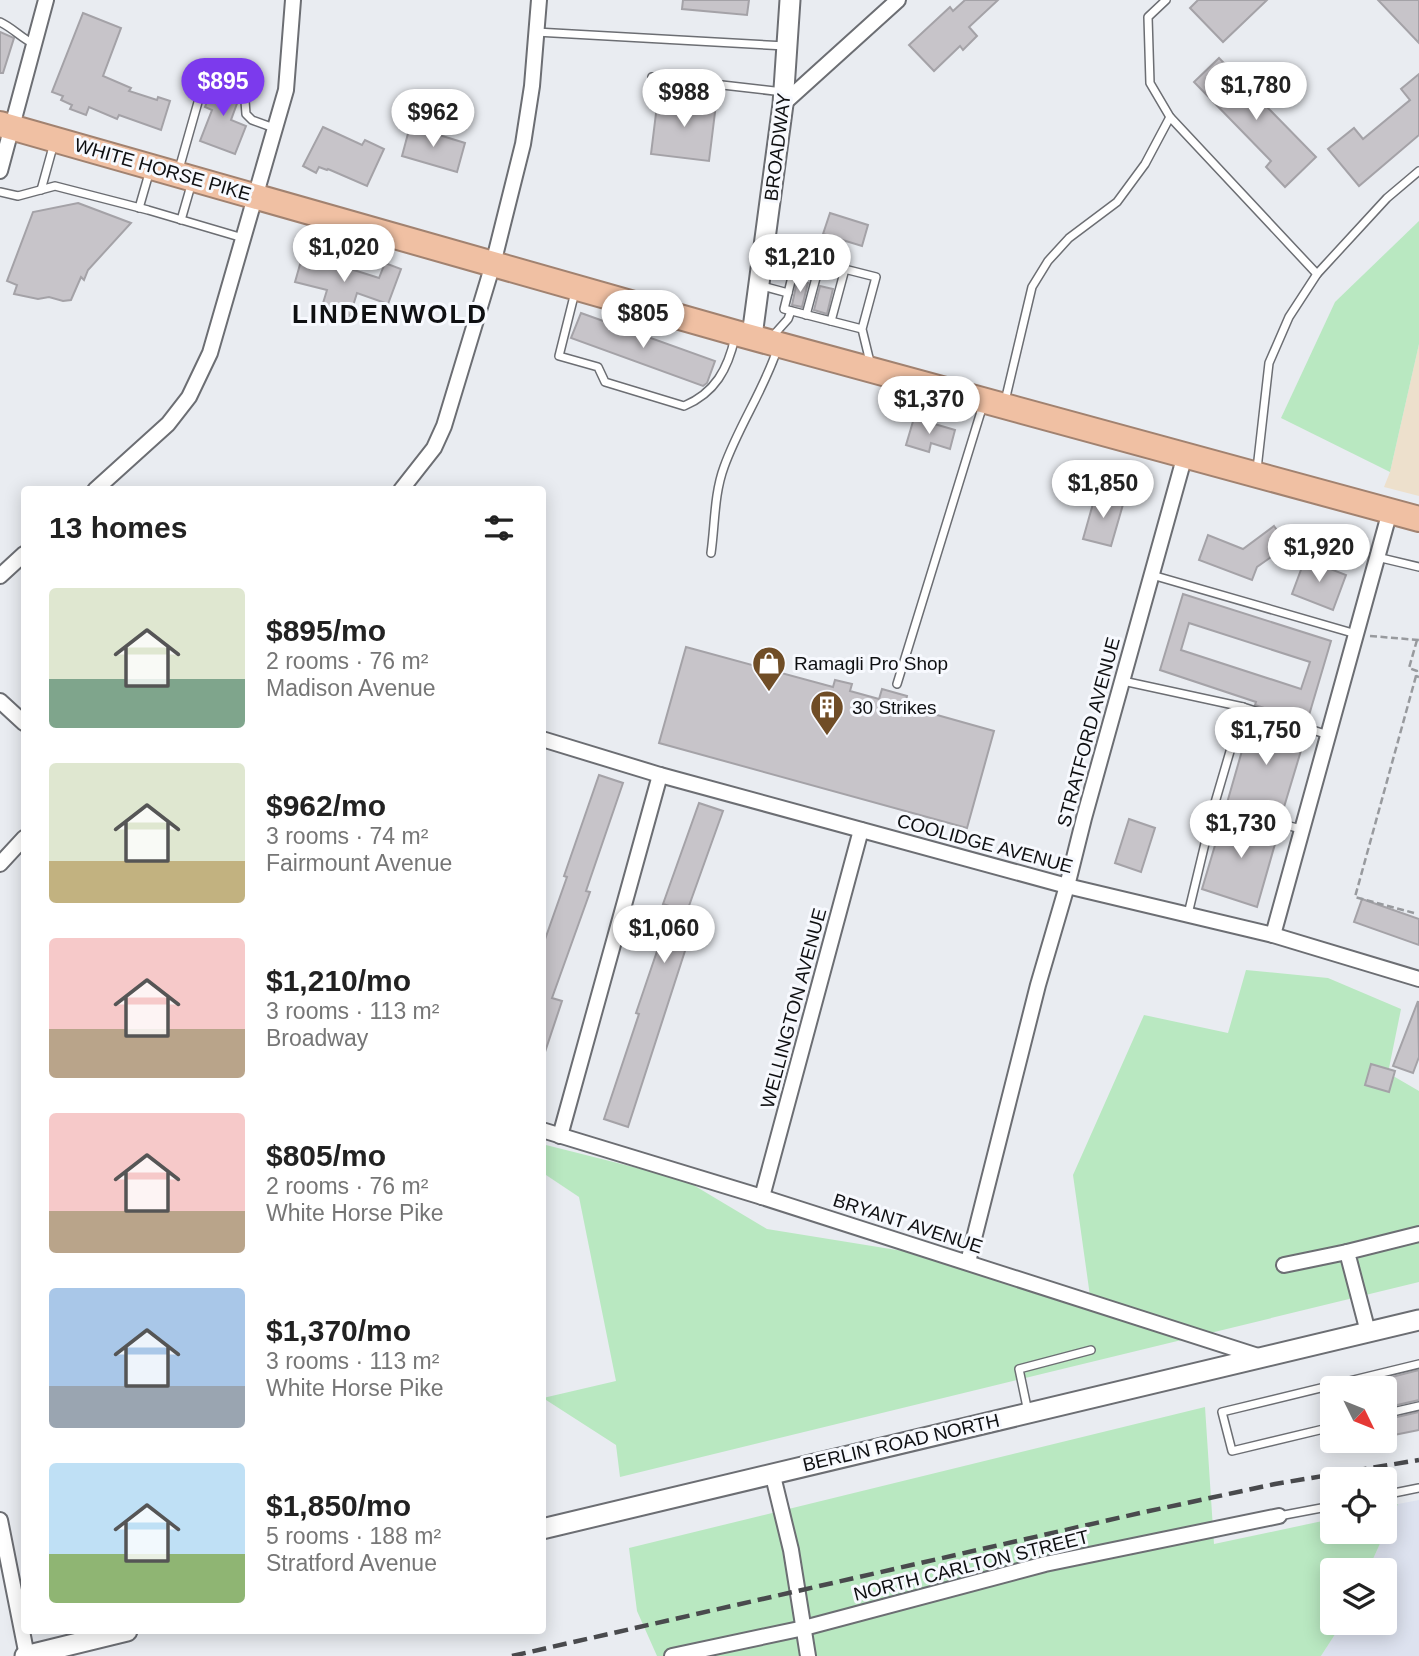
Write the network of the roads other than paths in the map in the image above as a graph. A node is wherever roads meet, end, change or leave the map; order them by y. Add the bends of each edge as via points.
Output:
1 (46, 0) edge
2 (293, 0) edge
3 (539, 0) edge
4 (790, 0) edge
5 (898, 0) edge
6 (1166, 0) edge
7 (0, 22) edge
8 (536, 32) junction
9 (36, 44) junction
10 (787, 46) junction
11 (652, 77) dead end
12 (784, 98) junction
13 (1170, 117) junction
14 (7, 126) edge
15 (275, 128) junction
16 (55, 139) junction
17 (151, 166) junction
18 (0, 171) edge
19 (1419, 171) edge
20 (185, 176) junction
21 (40, 190) junction
22 (0, 192) edge
23 (255, 195) junction
24 (139, 208) junction
25 (181, 220) junction
26 (243, 238) junction
27 (764, 247) junction
28 (797, 257) junction
29 (820, 263) junction
30 (493, 264) junction
31 (845, 269) junction
32 (1317, 274) junction
33 (759, 286) junction
34 (576, 288) junction
35 (788, 293) junction
36 (791, 311) junction
37 (806, 314) junction
38 (831, 321) junction
39 (862, 329) junction
40 (759, 338) junction
41 (872, 369) junction
42 (985, 401) junction
43 (1185, 456) junction
44 (1256, 475) junction
45 (99, 486) edge
46 (404, 486) edge
47 (1390, 511) junction
48 (1419, 519) edge
49 (710, 553) dead end
50 (21, 557) edge
51 (1377, 557) junction
52 (1419, 567) edge
53 (1152, 575) junction
54 (0, 576) edge
55 (1356, 634) junction
56 (1123, 681) junction
57 (897, 684) dead end
58 (0, 701) edge
59 (1243, 707) junction
60 (21, 720) edge
61 (1328, 735) junction
62 (546, 740) edge
63 (660, 775) junction
64 (1214, 806) junction
65 (1302, 829) junction
66 (861, 830) junction
67 (21, 841) edge
68 (0, 864) edge
69 (1067, 886) junction
70 (1188, 914) junction
71 (1273, 935) junction
72 (1419, 979) edge
73 (546, 1131) edge
74 (560, 1136) junction
75 (762, 1197) junction
76 (1419, 1234) edge
77 (1347, 1252) junction
78 (968, 1262) junction
79 (1284, 1265) dead end
80 (1419, 1320) edge
81 (1368, 1332) junction
82 (1091, 1350) dead end
83 (1261, 1357) junction
84 (1419, 1364) edge
85 (1370, 1376) edge
86 (1320, 1388) edge
87 (1419, 1406) edge
88 (1397, 1411) edge
89 (1028, 1412) junction
90 (1320, 1430) edge
91 (772, 1472) junction
92 (1419, 1488) edge
93 (1397, 1492) edge
94 (1320, 1508) edge
95 (1279, 1516) joint
96 (0, 1520) edge
97 (546, 1528) edge
98 (804, 1628) junction
99 (21, 1630) edge
100 (22, 1634) edge
101 (115, 1634) edge
102 (26, 1656) edge
103 (672, 1656) edge
104 (808, 1656) edge

1 - 9 street
2 - 15 street via 286,90
3 - 8 street
4 - 10 street, BROADWAY
5 - 12 street
6 - 13 lane via 1148,17 1150,83
7 - 9 lane
8 - 10 lane
8 - 30 street via 523,144
9 - 14 street
10 - 12 street, BROADWAY
11 - 12 lane
12 - 27 street, BROADWAY
13 - 32 lane
13 - 42 lane via 1145,164 1117,202 1069,238 1048,261 1032,287 1004,405
14 - 16 highway, WHITE HORSE PIKE
14 - 18 street
15 - 20 lane via 246,114 250,87 232,76 206,75
15 - 23 street
16 - 17 highway, WHITE HORSE PIKE
16 - 21 lane
17 - 20 highway, WHITE HORSE PIKE
17 - 24 lane
19 - 32 lane via 1387,198
20 - 23 highway, WHITE HORSE PIKE
20 - 25 lane
21 - 22 lane via 18,196
21 - 24 lane via 55,187
23 - 26 street
23 - 30 highway, WHITE HORSE PIKE
24 - 25 lane
25 - 26 lane
26 - 45 street via 210,353 189,397 168,424
27 - 28 lane
27 - 33 street, BROADWAY
28 - 29 lane
28 - 35 lane
29 - 31 lane
29 - 37 lane
30 - 34 highway, WHITE HORSE PIKE
30 - 46 street via 444,426 435,448
31 - 38 lane
31 - 39 lane via 876,277
32 - 44 lane via 1289,317 1269,363
33 - 35 lane
33 - 40 street, BROADWAY
34 - 40 highway, WHITE HORSE PIKE
34 - 40 lane via 559,356 598,367 605,382 684,406 707,394 723,371
35 - 36 lane via 784,309
36 - 37 lane
36 - 40 lane via 788,319
37 - 38 lane
38 - 39 lane
39 - 41 lane
40 - 41 highway, WHITE HORSE PIKE
40 - 49 lane via 765,384 724,465
41 - 42 highway, WHITE HORSE PIKE
42 - 43 highway, WHITE HORSE PIKE
42 - 57 lane
43 - 44 highway, WHITE HORSE PIKE
43 - 53 street, STRATFORD AVENUE
44 - 47 highway, WHITE HORSE PIKE
47 - 48 highway, WHITE HORSE PIKE
47 - 51 street
50 - 54 street
51 - 52 lane
51 - 55 street
53 - 55 lane
53 - 56 street, STRATFORD AVENUE
55 - 61 street
56 - 59 lane
56 - 69 street, STRATFORD AVENUE
58 - 60 street
59 - 61 lane
59 - 64 lane
61 - 65 street
62 - 63 street, COOLIDGE AVENUE
63 - 66 street, COOLIDGE AVENUE
63 - 74 street
64 - 65 lane
64 - 70 lane
65 - 71 street
66 - 69 street, COOLIDGE AVENUE
66 - 75 street, WELLINGTON AVENUE
67 - 68 street
69 - 70 street, COOLIDGE AVENUE
69 - 78 street, STRATFORD AVENUE
70 - 71 street, COOLIDGE AVENUE
71 - 72 street, COOLIDGE AVENUE
73 - 74 street, BRYANT AVENUE
74 - 75 street, BRYANT AVENUE
75 - 78 street, BRYANT AVENUE
76 - 77 street
77 - 79 street
77 - 81 street
78 - 83 street, BRYANT AVENUE
80 - 81 street, BERLIN ROAD NORTH
81 - 83 street, BERLIN ROAD NORTH
82 - 89 lane via 1019,1369
83 - 89 street, BERLIN ROAD NORTH
84 - 85 lane
86 - 90 lane via 1222,1412 1232,1451
87 - 88 lane
89 - 91 street, BERLIN ROAD NORTH
91 - 97 street, BERLIN ROAD NORTH
91 - 98 street
92 - 93 lane
94 - 95 lane
95 - 98 street, NORTH CARLTON STREET via 1045,1564
96 - 99 street
98 - 103 street, NORTH CARLTON STREET
98 - 104 street
100 - 102 street
101 - 102 street

